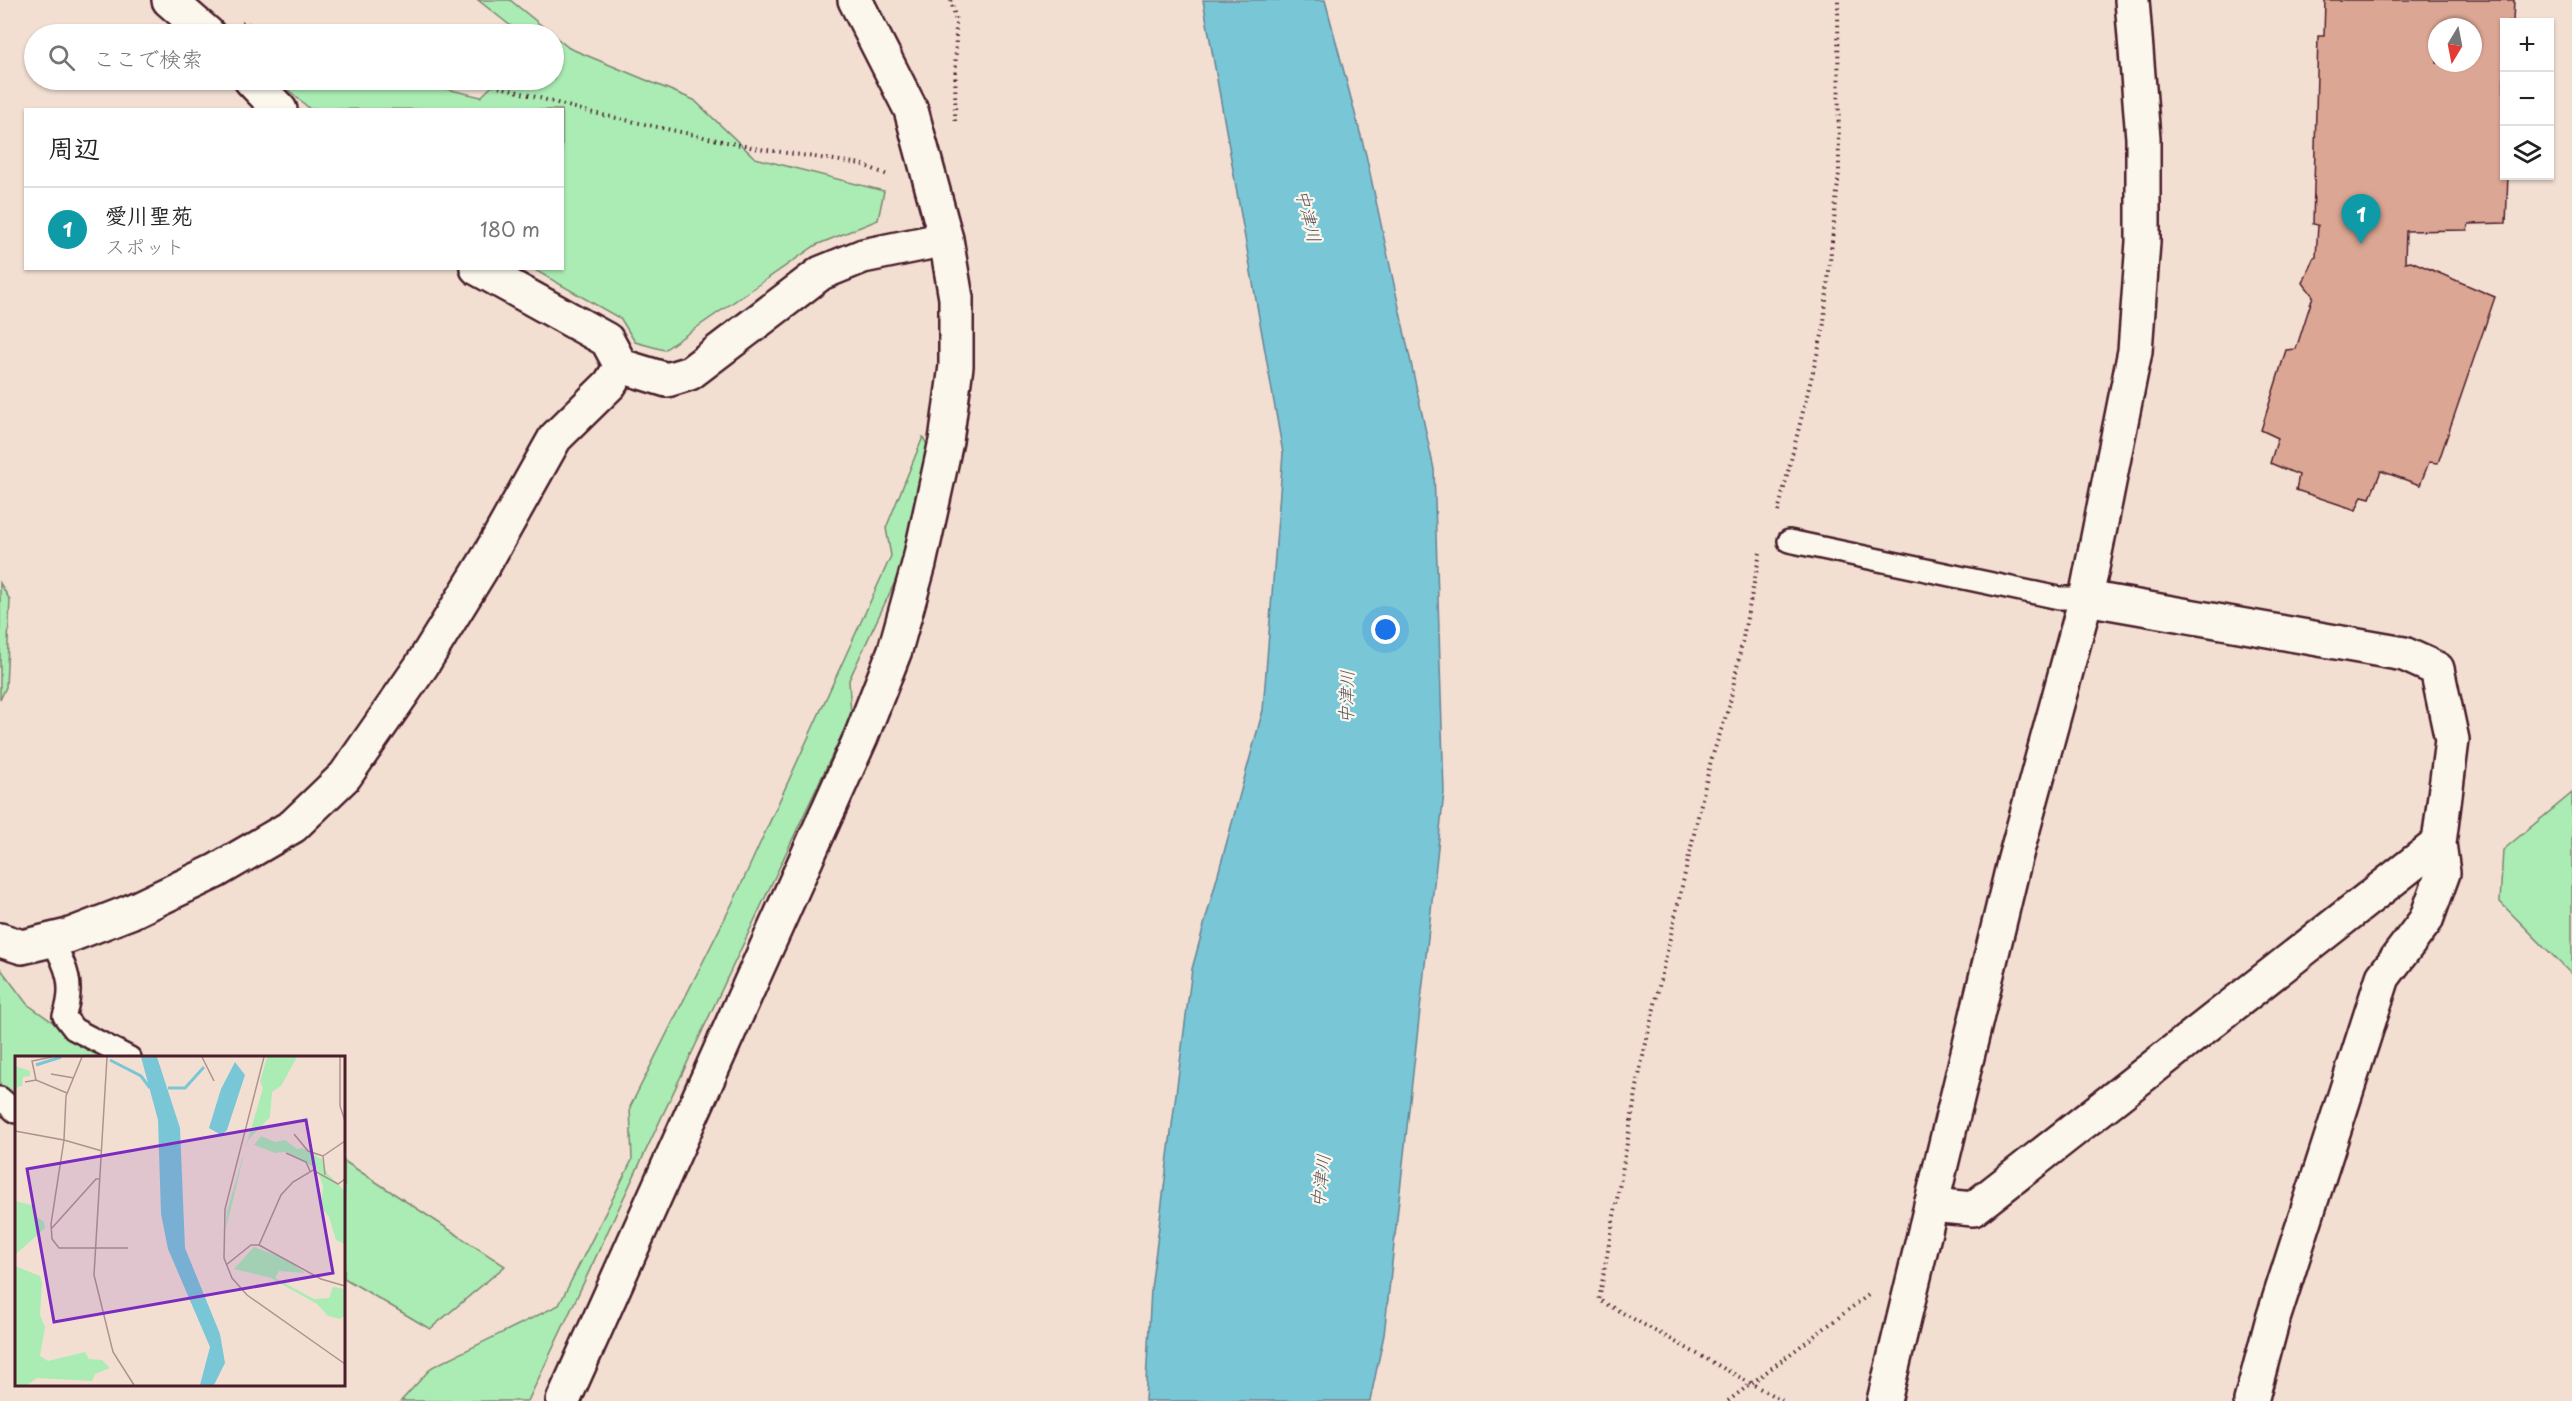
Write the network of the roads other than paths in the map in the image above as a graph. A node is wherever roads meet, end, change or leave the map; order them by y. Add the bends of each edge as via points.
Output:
1 (169, 0) edge
2 (855, 0) edge
3 (2132, 0) edge
4 (197, 24) edge
5 (260, 90) edge
6 (277, 108) edge
7 (946, 238) junction
8 (481, 270) edge
9 (621, 366) junction
10 (1781, 539) road end
11 (2086, 598) junction
12 (2439, 843) junction
13 (0, 940) edge
14 (52, 940) junction
15 (126, 1056) edge
16 (0, 1098) edge
17 (15, 1111) edge
18 (1931, 1205) junction
19 (563, 1401) edge
20 (1884, 1401) edge
21 (2251, 1401) edge

1 - 4 street
2 - 7 street via 911,110
3 - 11 street via 2143,138 2142,253 2134,351
5 - 6 street
7 - 9 street via 863,256 821,273 690,372 667,380
7 - 19 street via 956,298 956,366 946,441 922,553 895,650 861,737
8 - 9 street via 607,340
9 - 14 street via 610,384 555,438 422,665 345,776 293,826 216,871 130,912
10 - 11 lane via 2059,598
11 - 12 street via 2404,654 2437,669 2452,740
11 - 18 street via 2014,862
12 - 18 street via 1973,1209
12 - 21 street via 2443,873 2426,920 2383,977 2272,1322
13 - 14 street via 22,947
14 - 15 lane via 70,982 64,1016 74,1029
16 - 17 lane
18 - 20 street

